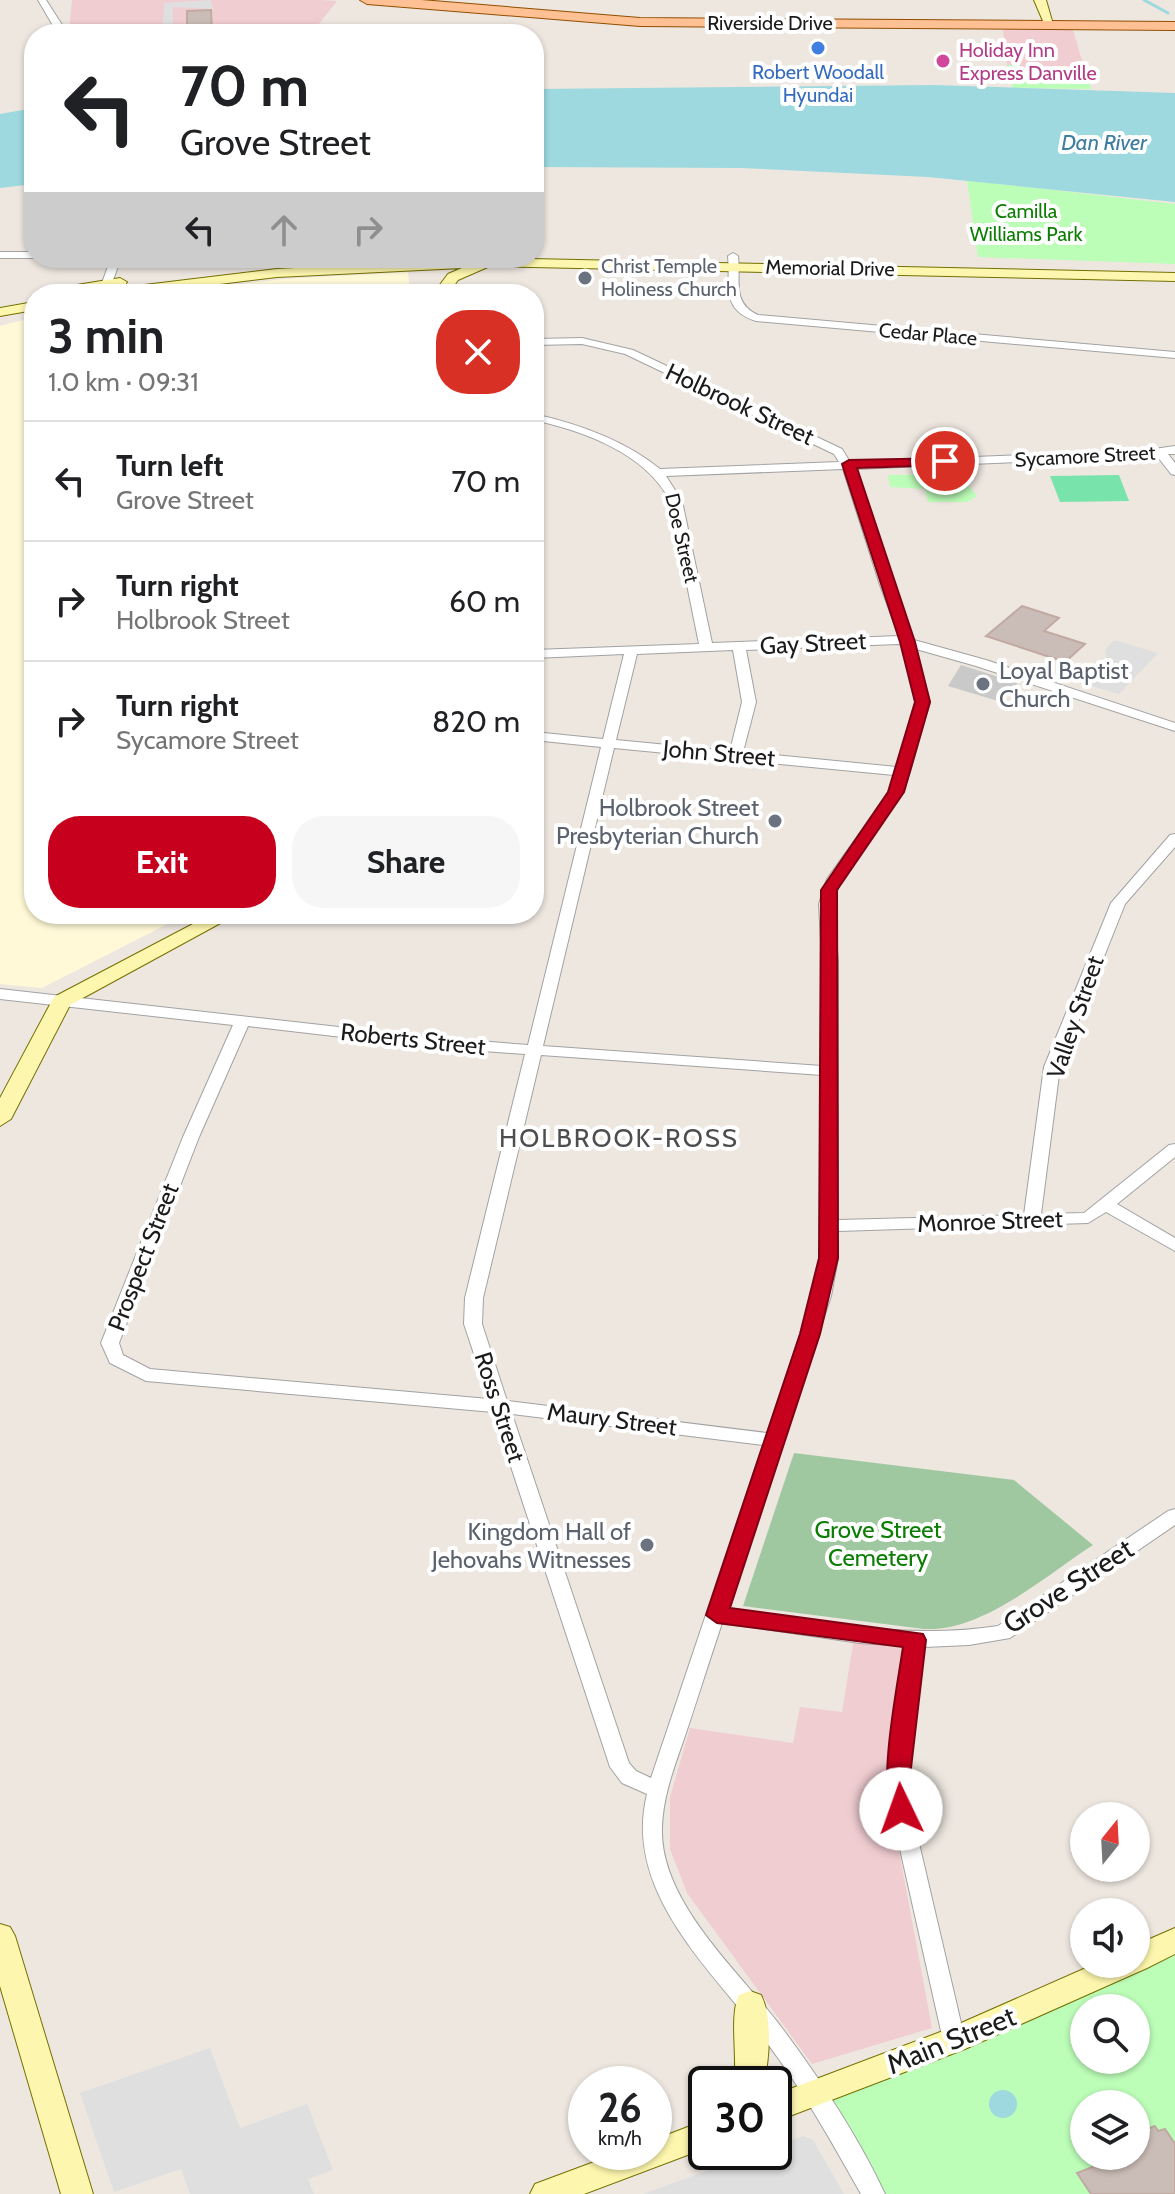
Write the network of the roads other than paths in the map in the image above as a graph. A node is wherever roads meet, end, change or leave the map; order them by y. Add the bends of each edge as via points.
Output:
1 (42, 0) edge
2 (367, 0) edge
3 (463, 0) edge
4 (1040, 0) edge
5 (1175, 18) edge
6 (1048, 21) junction
7 (57, 24) edge
8 (1175, 26) edge
9 (544, 253) edge
10 (0, 255) edge
11 (24, 255) edge
12 (734, 261) junction
13 (544, 262) edge
14 (1175, 267) edge
15 (248, 268) edge
16 (340, 268) edge
17 (476, 268) edge
18 (1175, 277) edge
19 (142, 284) edge
20 (171, 284) edge
21 (446, 284) edge
22 (24, 298) edge
23 (0, 302) edge
24 (24, 308) edge
25 (0, 312) edge
26 (544, 342) edge
27 (1175, 355) edge
28 (544, 420) edge
29 (1175, 450) edge
30 (1161, 453) junction
31 (849, 464) junction
32 (1175, 471) edge
33 (659, 473) junction
34 (908, 642) junction
35 (739, 647) junction
36 (706, 648) junction
37 (631, 651) junction
38 (544, 654) edge
39 (1175, 727) edge
40 (544, 737) edge
41 (609, 743) junction
42 (736, 754) junction
43 (903, 772) junction
44 (1175, 838) edge
45 (208, 924) edge
46 (0, 994) edge
47 (61, 1001) junction
48 (243, 1020) junction
49 (534, 1050) junction
50 (827, 1071) junction
51 (0, 1119) edge
52 (1175, 1149) edge
53 (1105, 1204) junction
54 (1032, 1220) junction
55 (828, 1226) junction
56 (1175, 1245) edge
57 (258, 1387) joint
58 (500, 1406) junction
59 (774, 1440) junction
60 (1175, 1516) edge
61 (717, 1615) junction
62 (915, 1640) junction
63 (658, 1790) junction
64 (0, 1936) edge
65 (1175, 1940) edge
66 (1150, 1952) edge
67 (1094, 1978) edge
68 (750, 2004) junction
69 (954, 2040) junction
70 (752, 2066) edge
71 (816, 2093) junction
72 (792, 2102) edge
73 (688, 2141) edge
74 (77, 2194) edge
75 (546, 2194) edge
76 (873, 2194) edge

1 - 7 street
2 - 6 main road, Riverside Drive via 640,22
3 - 6 main road, Riverside Drive via 680,15
4 - 6 main road
5 - 6 main road, Riverside Drive
6 - 8 main road, Riverside Drive
9 - 12 main road, Memorial Drive
10 - 11 street
12 - 13 main road, Memorial Drive
12 - 14 main road, Memorial Drive
12 - 18 main road, Memorial Drive
12 - 27 street, Cedar Place via 734,303 756,318
15 - 19 main road, Memorial Drive
16 - 20 main road, Memorial Drive
17 - 21 main road
22 - 23 main road
24 - 25 main road
26 - 31 street, Holbrook Street via 582,341 629,352 828,446
28 - 33 street, Doe Street via 574,428
29 - 30 street, Sycamore Street
30 - 31 street, Sycamore Street
30 - 32 street
31 - 33 street, Sycamore Street
31 - 34 street
33 - 36 street, Doe Street via 673,489
34 - 35 street, Gay Street
34 - 39 street, Gay Street
34 - 43 street via 923,702
35 - 36 street, Gay Street
35 - 42 street via 749,702
36 - 37 street, Gay Street
37 - 38 street, Gay Street
37 - 41 street, Ross Street
40 - 41 street, John Street
41 - 42 street, John Street
41 - 49 street, Ross Street
42 - 43 street, John Street
43 - 50 street via 896,792 829,890
44 - 54 street, Valley Street via 1118,903 1052,1067
45 - 47 main road
46 - 47 street, Roberts Street
47 - 48 street, Roberts Street
47 - 51 main road
48 - 49 street, Roberts Street
48 - 57 street, Prospect Street via 110,1343 116,1359 146,1375
49 - 50 street, Roberts Street
49 - 58 street, Ross Street via 474,1298 473,1324
50 - 55 street
52 - 53 street, Monroe Street
53 - 54 street, Monroe Street via 1088,1218
53 - 56 street
54 - 55 street, Monroe Street
55 - 59 street via 822,1296
57 - 58 street, Maury Street
58 - 59 street, Maury Street
58 - 63 street, Ross Street via 620,1767
59 - 61 street
60 - 62 street, Grove Street via 1003,1633 972,1640
61 - 62 street, Grove Street
61 - 63 street
62 - 69 street via 899,1768 901,1809
63 - 68 street via 651,1838 666,1885 703,1947
64 - 74 main road
65 - 66 main road
67 - 69 main road, Main Street
68 - 70 main road
68 - 71 street
69 - 71 main road, Main Street
71 - 72 main road, Main Street
71 - 76 street
73 - 75 main road

